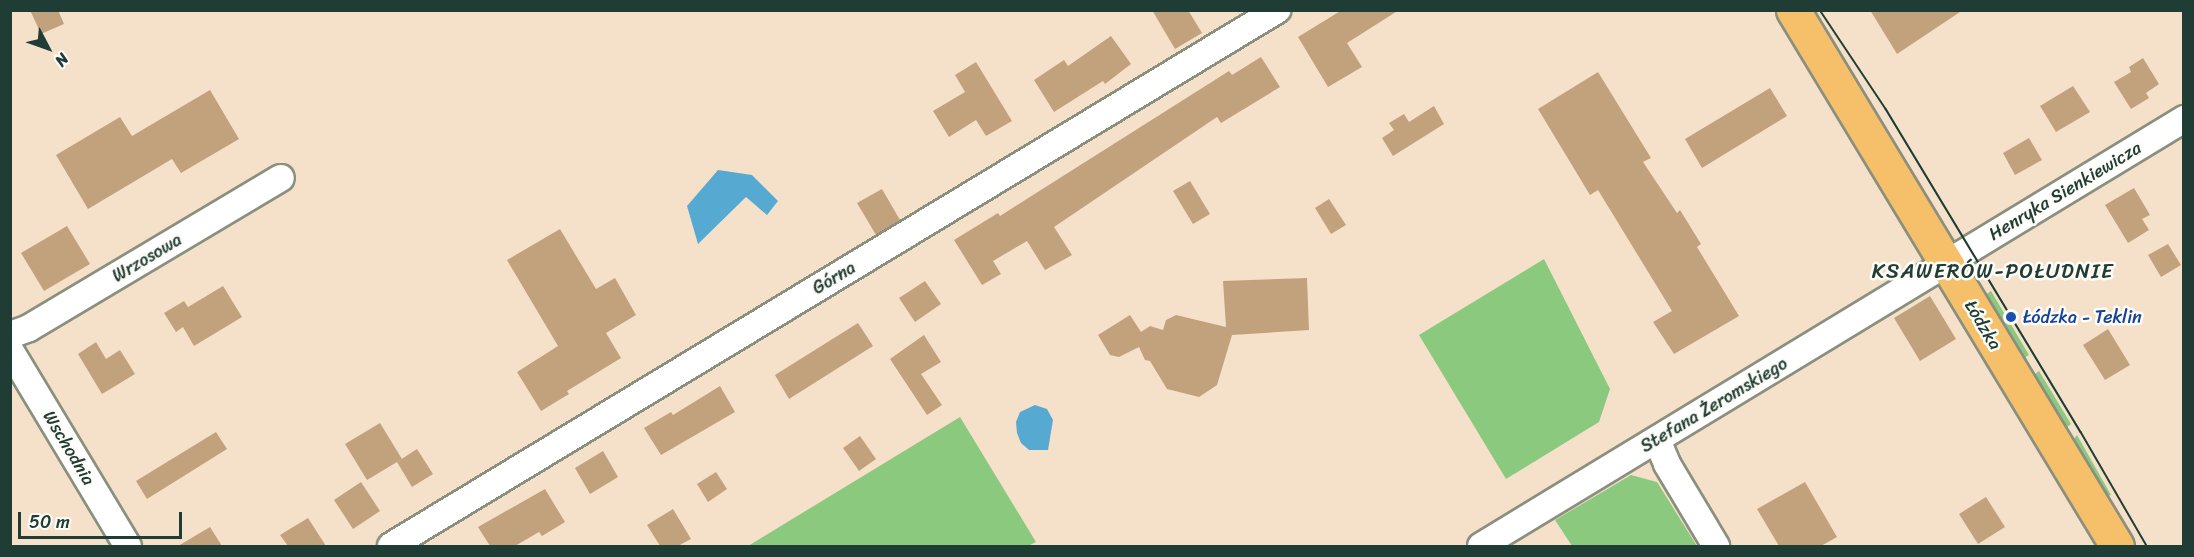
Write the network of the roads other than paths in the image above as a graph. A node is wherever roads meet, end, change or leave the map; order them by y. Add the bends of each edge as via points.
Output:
1 (1277, 10) edge
2 (1793, 10) edge
3 (2184, 119) edge
4 (281, 178) dead end
5 (1946, 264) junction
6 (10, 335) edge
7 (10, 350) edge
8 (1657, 440) junction
9 (128, 546) edge
10 (390, 546) edge
11 (1481, 546) edge
12 (1716, 546) edge
13 (2117, 546) edge

1 - 10 street, Górna
2 - 5 main road, Łódzka
3 - 5 street, Henryka Sienkiewicza
4 - 6 street, Wrzosowa via 29,328
5 - 8 street, Stefana Żeromskiego
5 - 13 main road, Łódzka
7 - 9 street, Wschodnia
8 - 11 street, Stefana Żeromskiego
8 - 12 street

